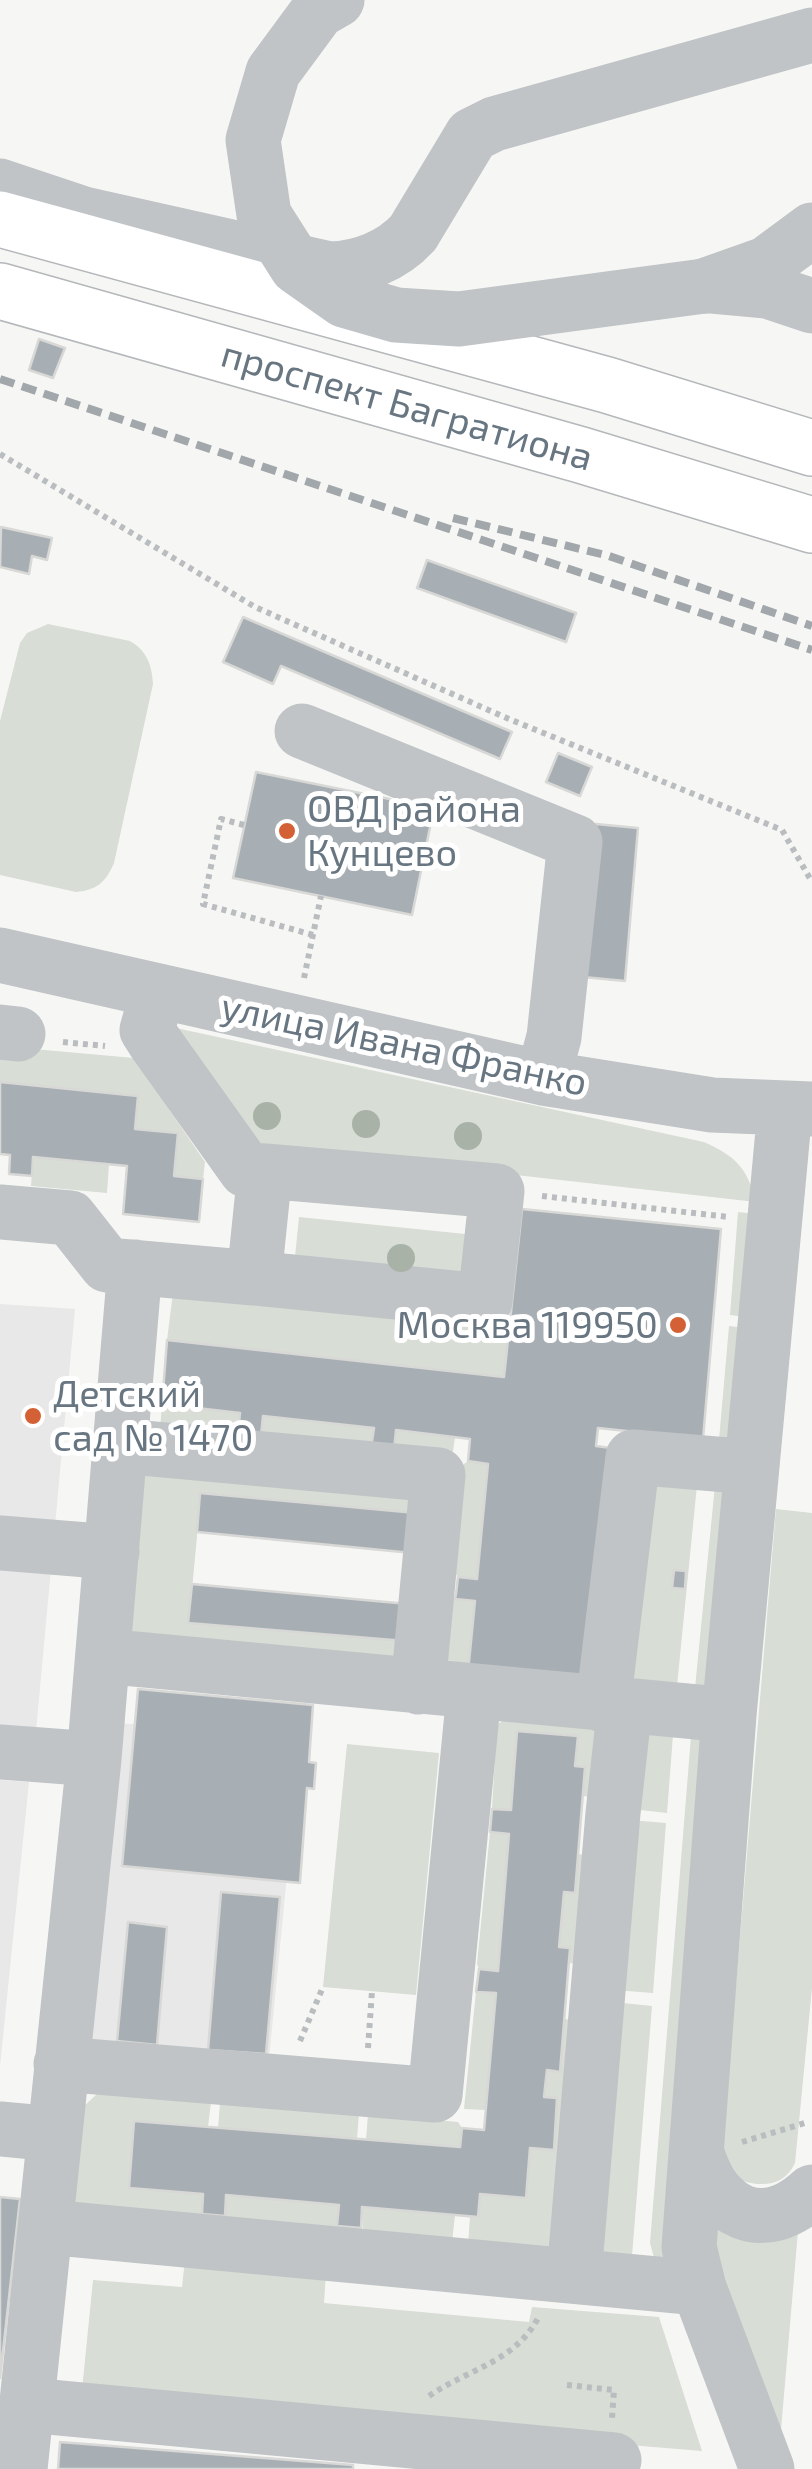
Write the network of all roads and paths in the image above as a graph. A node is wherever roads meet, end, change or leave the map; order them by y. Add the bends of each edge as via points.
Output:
1 (337, 0) edge
2 (812, 35) edge
3 (0, 186) edge
4 (0, 220) edge
5 (812, 230) edge
6 (704, 286) junction
7 (0, 291) edge
8 (812, 306) edge
9 (812, 448) edge
10 (0, 454) edge
11 (812, 524) edge
12 (302, 731) dead end
13 (244, 824) dead end
14 (812, 882) edge
15 (321, 896) dead end
16 (313, 935) junction
17 (0, 955) edge
18 (303, 983) dead end
19 (156, 1016) junction
20 (9, 1033) edge
21 (543, 1078) junction
22 (798, 1109) edge
23 (265, 1171) junction
24 (0, 1212) edge
25 (136, 1267) junction
26 (254, 1278) junction
27 (122, 1446) junction
28 (752, 1467) junction
29 (0, 1543) edge
30 (112, 1552) junction
31 (103, 1656) junction
32 (418, 1687) junction
33 (474, 1693) junction
34 (614, 1705) junction
35 (729, 1715) junction
36 (0, 1752) edge
37 (94, 1759) junction
38 (372, 1991) dead end
39 (370, 2012) dead end
40 (61, 2064) junction
41 (805, 2123) dead end
42 (0, 2129) edge
43 (54, 2134) junction
44 (716, 2149) junction
45 (812, 2192) edge
46 (47, 2228) junction
47 (574, 2276) junction
48 (699, 2288) junction
49 (567, 2386) dead end
50 (614, 2390) dead end
51 (28, 2405) junction
52 (382, 2453) edge
53 (614, 2460) dead end
54 (20, 2469) edge
55 (766, 2469) edge

1 - 6 street, bridge via 318,11 273,72 253,140 264,215 297,266 344,300 396,315 459,319
2 - 3 street via 494,124 472,135 403,244 376,260 340,268 84,214
4 - 9 main road, проспект Багратиона via 607,384
5 - 6 street via 766,264
6 - 8 street via 768,291
7 - 11 main road, проспект Багратиона
10 - 14 path via 255,607 782,830
12 - 21 street via 575,842 554,1037
13 - 16 path via 221,819 203,904
15 - 16 path
16 - 18 path
17 - 19 street, улица Ивана Франко
19 - 20 path via 143,1049
19 - 21 street, улица Ивана Франко
19 - 23 street via 246,1170
21 - 22 street, улица Ивана Франко via 712,1105
22 - 28 street
23 - 26 street
23 - 26 street via 496,1190 489,1264 485,1301
24 - 25 street via 70,1218 107,1264
25 - 26 street
25 - 27 street
27 - 30 street
27 - 32 street via 438,1475
28 - 34 street via 633,1457
28 - 35 street
29 - 30 street
30 - 31 street
31 - 32 street
31 - 37 street
32 - 33 street
33 - 34 street
33 - 40 street via 435,2095
34 - 35 street
34 - 47 street via 613,1813
35 - 44 street
36 - 37 street
37 - 40 street
38 - 39 path
40 - 43 street
41 - 44 path
42 - 43 street
43 - 46 street
44 - 45 street via 712,2190 736,2210 776,2215
44 - 48 street via 689,2248
46 - 47 street
46 - 51 street
47 - 48 street
47 - 52 path via 542,2310 528,2338 431,2394
48 - 55 street
49 - 50 path
51 - 52 street
51 - 54 street
52 - 53 street

